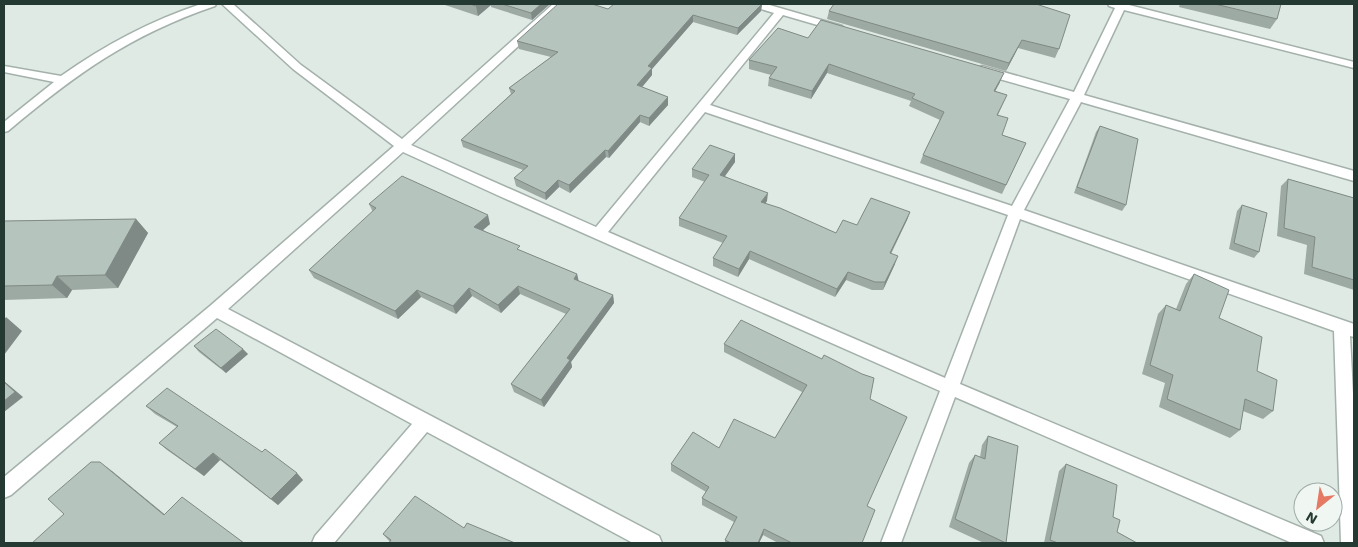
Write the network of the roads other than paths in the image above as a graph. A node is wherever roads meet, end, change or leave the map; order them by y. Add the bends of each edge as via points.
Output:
1 (211, 4) edge
2 (227, 4) edge
3 (559, 4) edge
4 (755, 4) edge
5 (1117, 5) edge
6 (781, 11) junction
7 (848, 31) edge
8 (1354, 65) edge
9 (972, 67) edge
10 (4, 69) edge
11 (62, 80) junction
12 (1077, 98) junction
13 (703, 107) junction
14 (4, 128) edge
15 (402, 146) junction
16 (1354, 176) edge
17 (1016, 212) junction
18 (599, 233) junction
19 (216, 310) junction
20 (1348, 328) edge
21 (949, 387) junction
22 (425, 422) junction
23 (8, 480) edge
24 (322, 543) edge
25 (652, 543) edge
26 (891, 543) edge
27 (1314, 543) edge
28 (1351, 543) edge

1 - 11 street via 134,33
2 - 15 street via 297,67
3 - 15 street
4 - 6 street
5 - 8 street
5 - 12 street
6 - 7 street
6 - 13 street
9 - 12 street
10 - 11 street
11 - 14 street
12 - 16 street
12 - 17 street
13 - 17 street
13 - 18 street
15 - 18 street
15 - 19 street
17 - 20 street
17 - 21 street
18 - 21 street
19 - 22 street
19 - 23 street
20 - 28 street
21 - 26 street
21 - 27 street
22 - 24 street
22 - 25 street

